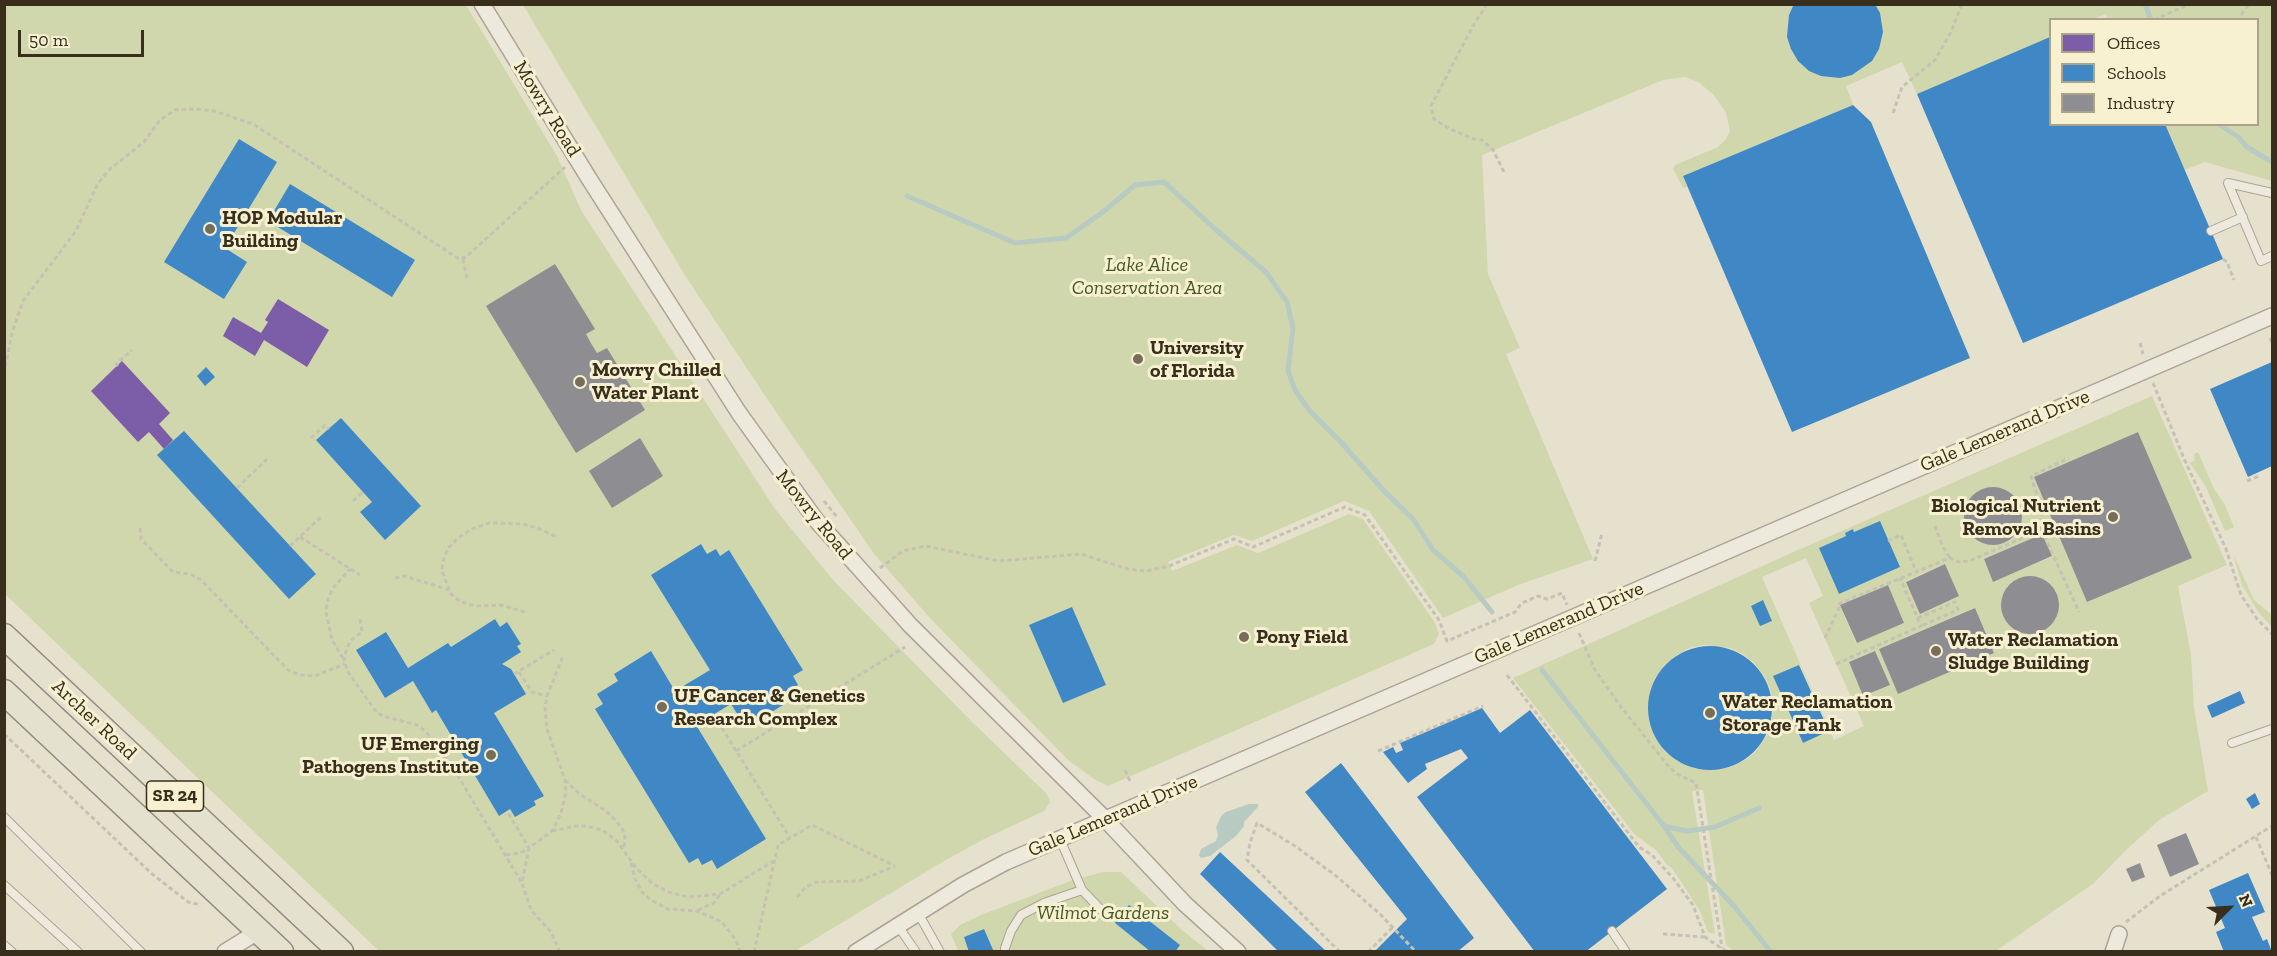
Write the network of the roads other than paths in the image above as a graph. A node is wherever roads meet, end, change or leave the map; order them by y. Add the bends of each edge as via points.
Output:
1 (482, 4) edge
2 (2272, 193) edge
3 (2243, 217) junction
4 (2211, 231) dead end
5 (2272, 256) edge
6 (2272, 316) edge
7 (4, 636) edge
8 (4, 692) edge
9 (2272, 729) edge
10 (2232, 743) dead end
11 (4, 817) edge
12 (1105, 819) junction
13 (1060, 839) junction
14 (4, 885) edge
15 (1082, 890) junction
16 (918, 913) junction
17 (1104, 914) dead end
18 (898, 926) junction
19 (260, 931) junction
20 (1612, 931) dead end
21 (2119, 934) road end
22 (4, 945) edge
23 (1005, 948) dead end
24 (12, 951) edge
25 (78, 951) edge
26 (141, 951) edge
27 (225, 951) edge
28 (281, 951) edge
29 (341, 951) edge
30 (856, 951) edge
31 (916, 951) edge
32 (940, 951) edge
33 (1238, 951) edge
34 (1626, 951) edge
35 (2114, 951) edge

1 - 12 street, Mowry Road via 693,343 800,500 910,625
2 - 3 lane via 2228,183
3 - 4 lane
3 - 5 lane via 2261,261
6 - 12 street, Gale Lemerand Drive
7 - 29 main road, Archer Road / SR 24
8 - 19 main road, Archer Road / SR 24
9 - 10 lane
11 - 26 lane
12 - 13 street, Gale Lemerand Drive
12 - 33 street, Mowry Road via 1185,904
13 - 15 lane
13 - 16 street, Gale Lemerand Drive via 980,875
14 - 25 lane
15 - 17 lane
15 - 23 lane via 1021,915
16 - 18 street, Gale Lemerand Drive
16 - 32 lane
18 - 30 street, Gale Lemerand Drive
18 - 31 lane
19 - 27 street
19 - 28 main road, Archer Road / SR 24
20 - 34 lane
21 - 35 street
22 - 24 lane

